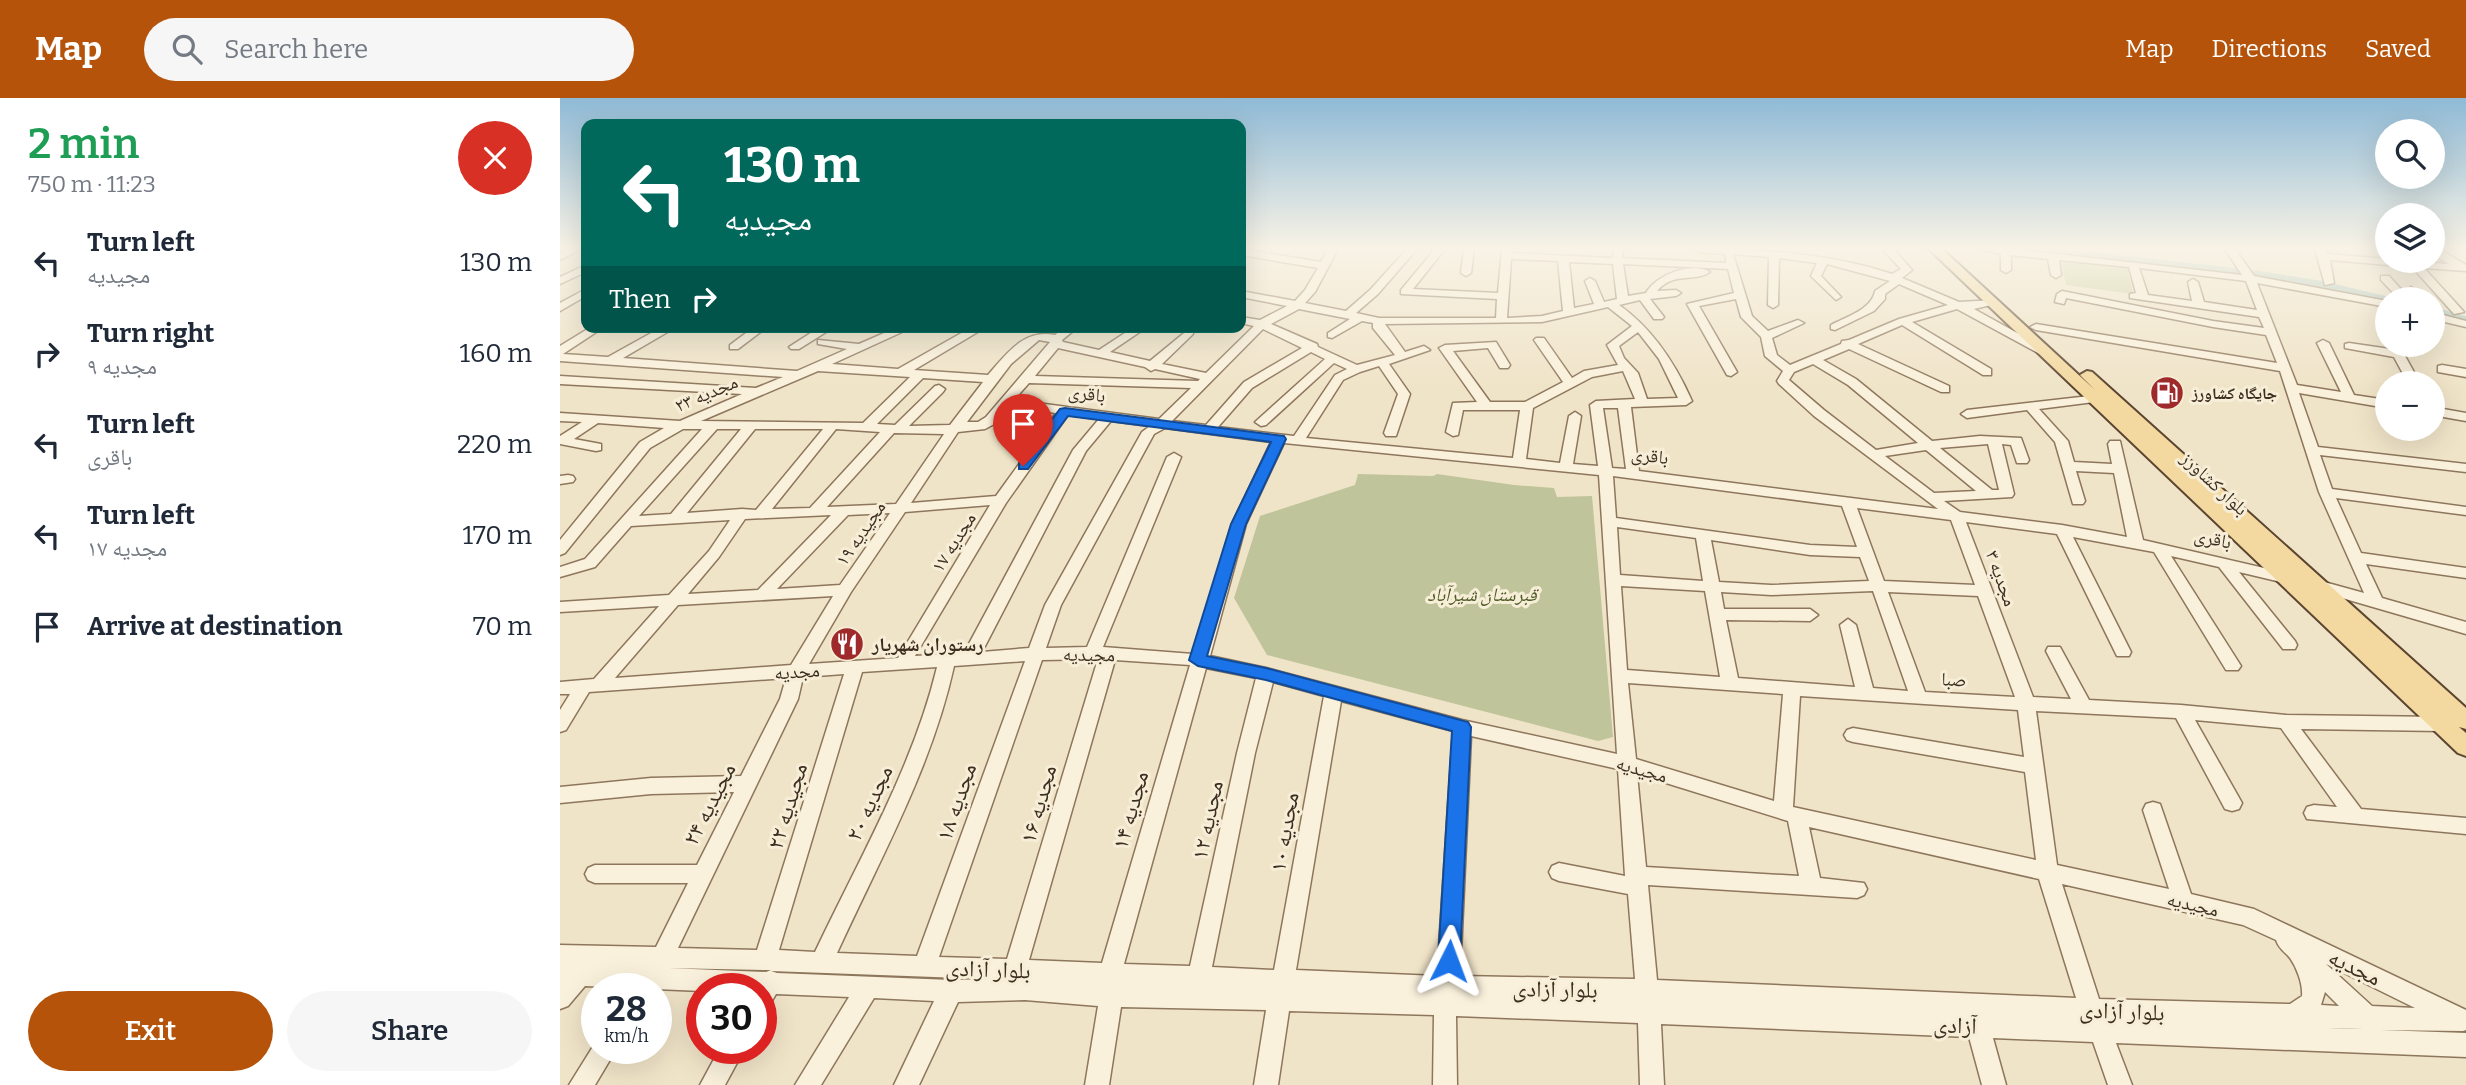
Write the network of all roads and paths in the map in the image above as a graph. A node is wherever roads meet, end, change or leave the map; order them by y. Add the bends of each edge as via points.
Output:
1 (578, 295) edge
2 (1246, 295) edge
3 (1307, 295) edge
4 (1371, 295) edge
5 (1480, 295) edge
6 (1567, 295) edge
7 (1599, 295) edge
8 (1622, 295) edge
9 (1655, 295) edge
10 (1739, 295) joint
11 (1773, 295) edge
12 (1879, 295) edge
13 (1935, 295) edge
14 (1984, 295) edge
15 (2001, 295) edge
16 (2062, 295) edge
17 (2066, 295) edge
18 (2138, 295) edge
19 (2196, 295) edge
20 (2257, 295) edge
21 (2347, 295) edge
22 (2442, 295) edge
23 (1503, 296) joint
24 (1646, 296) junction
25 (1623, 301) junction
26 (2375, 301) edge
27 (1991, 302) junction
28 (2060, 302) dead end
29 (1297, 305) junction
30 (1605, 305) junction
31 (1773, 305) dead end
32 (1959, 305) junction
33 (2199, 305) junction
34 (560, 308) edge
35 (1569, 314) junction
36 (2264, 314) junction
37 (1348, 315) junction
38 (1361, 317) junction
39 (1658, 317) dead end
40 (2461, 317) edge
41 (1246, 321) edge
42 (1378, 321) junction
43 (1501, 321) junction
44 (1903, 321) junction
45 (1798, 323) dead end
46 (1262, 324) junction
47 (1638, 327) junction
48 (1835, 327) dead end
49 (2036, 327) junction
50 (2271, 332) junction
51 (589, 333) edge
52 (660, 333) edge
53 (754, 333) edge
54 (819, 333) edge
55 (891, 333) edge
56 (970, 333) edge
57 (1037, 333) edge
58 (1042, 333) edge
59 (1066, 333) edge
60 (1133, 333) edge
61 (1188, 333) edge
62 (1332, 335) dead end
63 (1766, 336) junction
64 (1540, 340) dead end
65 (1056, 341) junction
66 (822, 342) dead end
67 (2323, 343) dead end
68 (1846, 344) junction
69 (1313, 346) junction
70 (2349, 346) dead end
71 (734, 347) dead end
72 (795, 348) dead end
73 (860, 348) junction
74 (2375, 348) edge
75 (1423, 350) dead end
76 (560, 351) edge
77 (2044, 352) junction
78 (1100, 354) junction
79 (1402, 356) junction
80 (560, 357) edge
81 (1334, 357) junction
82 (1813, 359) junction
83 (609, 361) junction
84 (1381, 362) junction
85 (1504, 365) dead end
86 (815, 367) junction
87 (1151, 367) junction
88 (1625, 367) junction
89 (2285, 368) junction
90 (1356, 369) junction
91 (2442, 369) dead end
92 (1731, 372) dead end
93 (1987, 372) dead end
94 (900, 373) junction
95 (2466, 373) edge
96 (799, 374) junction
97 (920, 374) junction
98 (1786, 375) junction
99 (992, 379) junction
100 (1026, 379) junction
101 (560, 380) edge
102 (1203, 381) junction
103 (1569, 383) junction
104 (2292, 388) junction
105 (939, 389) dead end
106 (1945, 390) dead end
107 (759, 391) junction
108 (2349, 397) junction
109 (2094, 398) junction
110 (2375, 402) edge
111 (1006, 403) junction
112 (1624, 404) junction
113 (1643, 404) junction
114 (1486, 406) junction
115 (1527, 406) junction
116 (2031, 407) junction
117 (1065, 411) junction
118 (2445, 413) edge
119 (1967, 414) dead end
120 (1574, 415) dead end
121 (560, 416) edge
122 (1107, 417) junction
123 (2466, 417) edge
124 (596, 419) junction
125 (1261, 422) dead end
126 (1162, 424) junction
127 (681, 425) junction
128 (713, 425) junction
129 (751, 425) junction
130 (833, 425) junction
131 (960, 425) junction
132 (866, 427) junction
133 (894, 428) junction
134 (1209, 430) junction
135 (1453, 432) dead end
136 (1391, 433) dead end
137 (1279, 439) junction
138 (1298, 440) junction
139 (1994, 440) junction
140 (2115, 444) dead end
141 (1928, 445) junction
142 (596, 447) dead end
143 (2312, 450) junction
144 (1875, 454) junction
145 (1174, 457) dead end
146 (2022, 460) dead end
147 (1519, 461) junction
148 (1566, 466) junction
149 (2069, 466) junction
150 (2120, 468) junction
151 (2466, 468) edge
152 (1606, 471) junction
153 (1633, 474) junction
154 (2326, 492) junction
155 (1988, 494) junction
156 (1928, 496) junction
157 (1002, 500) junction
158 (2078, 501) dead end
159 (1848, 502) junction
160 (900, 508) junction
161 (844, 510) junction
162 (815, 511) junction
163 (2466, 512) edge
164 (742, 513) junction
165 (761, 513) junction
166 (675, 517) junction
167 (1957, 517) junction
168 (1609, 521) junction
169 (627, 522) junction
170 (2062, 530) junction
171 (1703, 535) junction
172 (2136, 544) junction
173 (2159, 548) junction
174 (560, 550) edge
175 (1866, 552) junction
176 (2354, 557) junction
177 (2223, 562) junction
178 (560, 572) edge
179 (2466, 573) edge
180 (2285, 578) junction
181 (1613, 580) junction
182 (2317, 585) junction
183 (1880, 586) junction
184 (1713, 588) junction
185 (845, 590) junction
186 (1984, 591) junction
187 (762, 595) junction
188 (673, 601) junction
189 (2376, 602) junction
190 (560, 607) edge
191 (1718, 614) junction
192 (1810, 615) dead end
193 (1848, 625) dead end
194 (2466, 628) edge
195 (2289, 645) dead end
196 (2054, 651) dead end
197 (1100, 652) junction
198 (2123, 652) dead end
199 (1034, 654) junction
200 (970, 658) junction
201 (947, 660) junction
202 (1198, 660) junction
203 (904, 663) junction
204 (2232, 666) dead end
205 (855, 667) junction
206 (796, 671) junction
207 (1266, 674) junction
208 (1619, 676) junction
209 (1730, 684) junction
210 (592, 686) junction
211 (560, 688) edge
212 (1792, 689) junction
213 (1335, 692) junction
214 (1866, 694) junction
215 (1919, 698) junction
216 (2026, 703) junction
217 (2084, 707) junction
218 (2181, 712) junction
219 (561, 721) edge
220 (2286, 722) junction
221 (1462, 727) junction
222 (1853, 735) dead end
223 (2459, 735) edge
224 (1626, 763) junction
225 (2032, 766) junction
226 (746, 784) junction
227 (560, 794) edge
228 (2232, 803) dead end
229 (2153, 810) dead end
230 (2314, 813) dead end
231 (1790, 815) junction
232 (2354, 815) junction
233 (2466, 826) edge
234 (2047, 870) junction
235 (1559, 872) dead end
236 (595, 874) dead end
237 (701, 874) junction
238 (1636, 881) junction
239 (1811, 884) junction
240 (1857, 889) dead end
241 (2183, 901) junction
242 (2246, 916) junction
243 (2297, 948) junction
244 (560, 955) edge
245 (593, 956) junction
246 (662, 957) junction
247 (821, 962) junction
248 (924, 967) junction
249 (1015, 970) junction
250 (654, 973) edge
251 (734, 973) edge
252 (768, 973) edge
253 (570, 975) edge
254 (777, 976) edge
255 (1199, 978) junction
256 (980, 979) junction
257 (777, 981) edge
258 (1111, 985) junction
259 (869, 987) junction
260 (951, 990) junction
261 (1281, 990) junction
262 (1647, 990) junction
263 (1446, 996) junction
264 (560, 998) edge
265 (1838, 1010) junction
266 (2091, 1010) junction
267 (1648, 1014) junction
268 (2289, 1017) junction
269 (2369, 1018) junction
270 (2465, 1020) edge
271 (1978, 1025) junction
272 (2101, 1032) junction
273 (2384, 1041) junction
274 (2466, 1045) edge
275 (595, 1064) edge
276 (724, 1064) edge
277 (581, 1085) edge
278 (712, 1085) edge
279 (807, 1085) edge
280 (906, 1085) edge
281 (1097, 1085) edge
282 (1266, 1085) edge
283 (1445, 1085) edge
284 (1652, 1085) edge
285 (1994, 1085) edge
286 (2120, 1085) edge

1 - 34 street
2 - 29 street
3 - 29 street
4 - 37 street
5 - 23 street
6 - 35 street
7 - 30 street
8 - 25 street
9 - 24 street
10 - 63 street via 1747,317
10 - 92 street via 1692,304
11 - 31 street
12 - 48 street via 1870,309
13 - 32 street
14 - 27 main road, بلوار کشاورز
15 - 49 main road, بلوار کشاورز
16 - 28 street
17 - 50 street via 2106,307
18 - 33 street
19 - 33 street
20 - 36 street
21 - 26 street
22 - 40 street
23 - 43 street
24 - 25 street
24 - 39 street
25 - 30 street
27 - 32 street
27 - 77 main road, بلوار کشاورز
29 - 37 street
29 - 46 street
30 - 35 street
30 - 47 street via 1627,314
32 - 44 street
32 - 77 street
33 - 36 street
35 - 43 street
36 - 50 street
37 - 38 street
38 - 42 street
38 - 62 street
41 - 46 street
42 - 43 street
42 - 79 street
44 - 68 street
44 - 93 street
45 - 63 street
46 - 69 street
46 - 102 street
47 - 88 street via 1614,345
47 - 113 street via 1660,351 1686,401
49 - 89 street
49 - 182 main road, بلوار کشاورز
50 - 89 street
51 - 76 street
52 - 83 street
53 - 71 street
54 - 72 street
55 - 73 street, مجدیه ۲۳
56 - 94 street
57 - 99 street, مجیدیه ۱۹
58 - 65 street
59 - 65 street
60 - 78 street
61 - 87 street
63 - 98 street via 1771,356
64 - 103 street
65 - 78 street
65 - 100 street
66 - 73 street
67 - 108 street
68 - 82 street
68 - 106 street
69 - 81 street
69 - 134 street via 1248,384
70 - 74 street
73 - 86 street, مجدیه ۲۳
75 - 79 street
77 - 109 main road, بلوار کشاورز
78 - 87 street
79 - 84 street
80 - 83 street
81 - 90 street
81 - 125 street
82 - 98 street
82 - 141 street via 1852,382
83 - 96 street
84 - 90 street
84 - 136 street via 1404,394
85 - 114 street via 1492,344 1445,348
86 - 94 street
86 - 96 street, مجدیه ۲۳
87 - 102 street
88 - 103 street
88 - 113 street via 1632,373
89 - 104 street
90 - 138 street via 1339,379
91 - 95 street
94 - 97 street
96 - 107 street, مجدیه ۲۳
97 - 99 street
97 - 132 street
98 - 144 street via 1787,387
99 - 131 street, مجیدیه ۱۹
100 - 102 street
100 - 111 street
101 - 107 street
102 - 126 street
103 - 115 street
104 - 108 street
104 - 143 street
105 - 133 street
107 - 127 street, مجدیه ۲۳
108 - 110 street
109 - 116 street
109 - 180 main road, بلوار کشاورز
111 - 117 street, باقری
111 - 131 street via 987,423
112 - 113 street
112 - 152 street via 1596,405
112 - 153 street
114 - 115 street
114 - 135 street via 1457,406
115 - 147 street
116 - 119 street
116 - 149 street via 2061,441
117 - 122 street, باقری
117 - 157 street, مجدیه ۱۷
118 - 123 street
120 - 148 street
121 - 124 street
122 - 126 street, باقری
122 - 200 street via 1080,450
124 - 127 street
124 - 142 street via 562,442
126 - 134 street, باقری
126 - 199 street via 1149,432 1133,459 1053,605
127 - 128 street
127 - 174 street, مجدیه ۲۳ via 645,445
128 - 129 street
128 - 169 street
129 - 130 street
129 - 166 street
130 - 132 street
130 - 165 street
131 - 133 street via 934,431
131 - 160 street, مجیدیه ۱۹
132 - 133 street
133 - 162 street
134 - 137 street, باقری
137 - 138 street, باقری
137 - 202 street, مجدیه ۱۴ via 1239,524
138 - 147 street, باقری
139 - 141 street
139 - 146 street via 2015,441
139 - 155 street via 2007,494
140 - 150 street
141 - 144 street
141 - 155 street
143 - 151 street
143 - 154 street
144 - 156 street
145 - 197 street, مجدیه ۱۶
147 - 148 street, باقری
148 - 152 street, باقری
149 - 150 street
149 - 158 street
150 - 172 street
152 - 153 street, باقری
152 - 168 street
153 - 159 street, باقری
154 - 163 street
154 - 176 street
155 - 156 street
156 - 167 street
157 - 160 street
157 - 203 street, مجدیه ۱۷
159 - 167 street, باقری
159 - 175 street
160 - 161 street
160 - 185 street, مجیدیه ۱۹
161 - 162 street
161 - 187 street
162 - 165 street
164 - 165 street
164 - 166 street
164 - 188 street
166 - 169 street
167 - 170 street, باقری
167 - 186 street, مجدیه ۳
168 - 171 street
168 - 181 street
169 - 178 street via 590,563
170 - 172 street, باقری
170 - 198 street
171 - 175 street via 1811,550
171 - 184 street
172 - 173 street, باقری
173 - 177 street, باقری
173 - 204 street
175 - 183 street
176 - 179 street
176 - 189 street
177 - 180 street, باقری
177 - 195 street
180 - 223 main road, بلوار کشاورز
181 - 184 street
181 - 208 street
182 - 189 street
182 - 223 main road, بلوار کشاورز
183 - 184 street
183 - 186 street
183 - 215 street
184 - 191 street
185 - 187 street
185 - 206 street, مجیدیه ۱۹
186 - 216 street, مجدیه ۳
187 - 188 street
188 - 190 street
188 - 210 street
189 - 194 street
191 - 192 street
191 - 209 street
193 - 214 street
196 - 217 street
197 - 199 street, مجیدیه
197 - 202 street, مجیدیه
197 - 249 street, مجدیه ۱۶
199 - 200 street, مجدیه
199 - 248 street, مجدیه ۱۸
200 - 201 street, مجدیه
201 - 203 street, مجدیه
201 - 247 street, مجدیه ۲۰ via 919,754
202 - 207 street, مجیدیه
202 - 258 street, مجدیه ۱۴
203 - 205 street, مجدیه
205 - 206 street, مجدیه
205 - 252 street, مجیدیه ۲۲
206 - 210 street, مجدیه
206 - 226 street, مجیدیه ۲۴ via 789,699
207 - 213 street, مجیدیه
207 - 255 street, مجدیه ۱۲
208 - 209 street, صبا
208 - 224 street
209 - 212 street, صبا
210 - 211 street, مجدیه
210 - 219 street
212 - 214 street, صبا
212 - 231 street
213 - 221 street, مجیدیه
213 - 261 street, مجدیه ۱۰
214 - 215 street, صبا
215 - 216 street, صبا
216 - 217 street, صبا
216 - 225 street, مجدیه ۳
217 - 218 street, صبا
218 - 220 street, صبا
218 - 228 street
220 - 223 street, صبا
220 - 232 street
221 - 224 street, مجیدیه
221 - 263 street
222 - 225 street
224 - 231 street, مجیدیه
224 - 238 street
225 - 234 street, مجدیه ۳
226 - 227 street
226 - 237 street, مجیدیه ۲۴
229 - 241 street
230 - 232 street
231 - 234 street, مجیدیه
231 - 239 street
232 - 233 street
234 - 241 street, مجیدیه
234 - 266 street, مجدیه ۳
235 - 238 street
236 - 237 street
237 - 246 street, مجیدیه ۲۴
238 - 239 street
238 - 262 street
239 - 240 street
241 - 242 street, مجیدیه
242 - 243 street
242 - 270 street, مجدیه
243 - 268 street via 2314,987 2314,999 2308,1008
243 - 269 street
244 - 245 street, بلوار آزادی
245 - 246 street, بلوار آزادی
245 - 253 street
246 - 250 street, مجیدیه ۲۴
246 - 251 street, بلوار آزادی
247 - 248 street, بلوار آزادی
247 - 254 street, بلوار آزادی
248 - 256 street, بلوار آزادی
249 - 256 street, بلوار آزادی
249 - 258 street, بلوار آزادی
253 - 264 street
255 - 258 street, بلوار آزادی
255 - 261 street, بلوار آزادی
256 - 258 street, بلوار آزادی via 1025,989
256 - 260 street, بلوار آزادی
257 - 259 street, بلوار آزادی
258 - 261 street, بلوار آزادی
258 - 281 street, مجدیه ۱۴
259 - 260 street, بلوار آزادی
259 - 279 street
260 - 280 street
261 - 263 street, بلوار آزادی
261 - 282 street, مجدیه ۱۰
262 - 263 street, بلوار آزادی
262 - 265 street, بلوار آزادی
263 - 267 street, آزادی
263 - 283 street
265 - 266 street, بلوار آزادی
265 - 267 street, آزادی
265 - 271 street, آزادی
266 - 268 street, بلوار آزادی
267 - 284 street
268 - 269 street, بلوار آزادی
269 - 270 street, بلوار آزادی
269 - 273 street
271 - 272 street, آزادی
271 - 285 street
272 - 273 street, آزادی
272 - 286 street
273 - 274 street, آزادی
275 - 277 street
276 - 278 street

